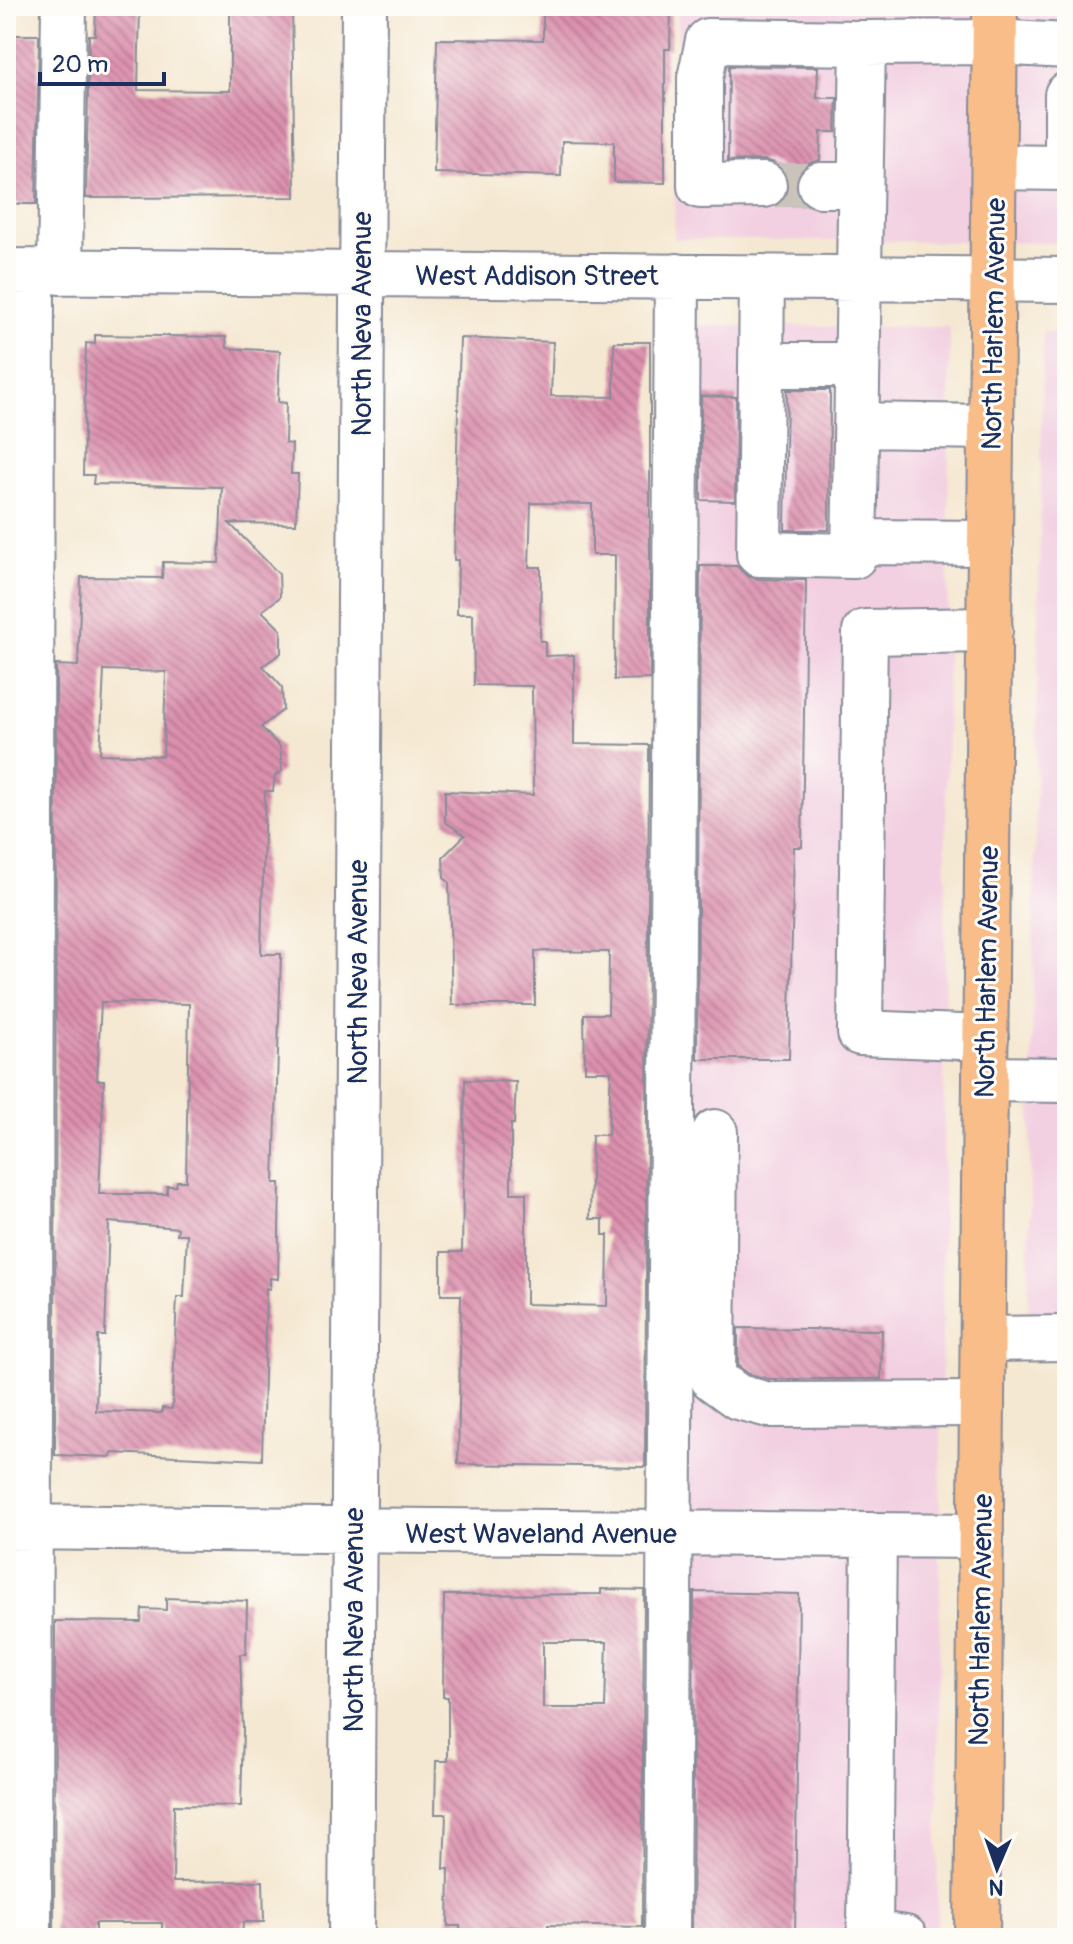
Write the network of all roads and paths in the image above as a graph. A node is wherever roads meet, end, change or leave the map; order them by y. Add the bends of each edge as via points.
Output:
1 (64, 6) edge
2 (364, 6) edge
3 (995, 24) edge
4 (863, 43) junction
5 (1067, 46) edge
6 (1067, 95) edge
7 (994, 167) junction
8 (1066, 168) edge
9 (764, 185) tunnel mouth
10 (33, 272) edge
11 (362, 274) junction
12 (677, 276) junction
13 (762, 277) junction
14 (858, 278) junction
15 (993, 278) junction
16 (1067, 280) edge
17 (761, 365) junction
18 (857, 365) junction
19 (856, 425) junction
20 (992, 427) junction
21 (854, 542) junction
22 (991, 543) junction
23 (990, 630) junction
24 (985, 1059) junction
25 (1067, 1080) edge
26 (715, 1132) dead end
27 (1067, 1338) edge
28 (983, 1339) junction
29 (982, 1404) junction
30 (18, 1527) edge
31 (353, 1531) junction
32 (669, 1534) junction
33 (874, 1535) junction
34 (981, 1536) junction
35 (29, 1938) edge
36 (351, 1938) edge
37 (667, 1938) edge
38 (905, 1938) edge
39 (977, 1938) edge

1 - 10 street
2 - 11 street, North Neva Avenue
3 - 4 street
3 - 5 street
3 - 7 main road, North Harlem Avenue
4 - 9 street via 708,41 700,78 700,186
4 - 14 street via 840,185
6 - 8 street
7 - 8 street
7 - 15 main road, North Harlem Avenue
10 - 11 street, West Addison Street
10 - 30 street
11 - 12 street, West Addison Street
11 - 31 street, North Neva Avenue
12 - 13 street, West Addison Street
12 - 32 street
13 - 14 street, West Addison Street
13 - 17 street
14 - 15 street, West Addison Street
14 - 18 street
15 - 16 street, West Addison Street
15 - 20 main road, North Harlem Avenue
17 - 18 street
17 - 21 street via 759,554 854,556
18 - 19 street
19 - 20 street
19 - 21 street
20 - 22 main road, North Harlem Avenue
21 - 22 street
22 - 23 main road, North Harlem Avenue
23 - 24 main road, North Harlem Avenue
23 - 24 street via 865,632 860,1033
24 - 25 street
24 - 28 main road, North Harlem Avenue
26 - 29 street via 713,1379 738,1397 769,1405
27 - 28 street
28 - 29 main road, North Harlem Avenue
29 - 34 main road, North Harlem Avenue
30 - 31 street, West Waveland Avenue
30 - 35 street
31 - 32 street, West Waveland Avenue
31 - 36 street, North Neva Avenue
32 - 33 street, West Waveland Avenue
32 - 37 street
33 - 34 street, West Waveland Avenue
33 - 38 street via 870,1933
34 - 39 main road, North Harlem Avenue

